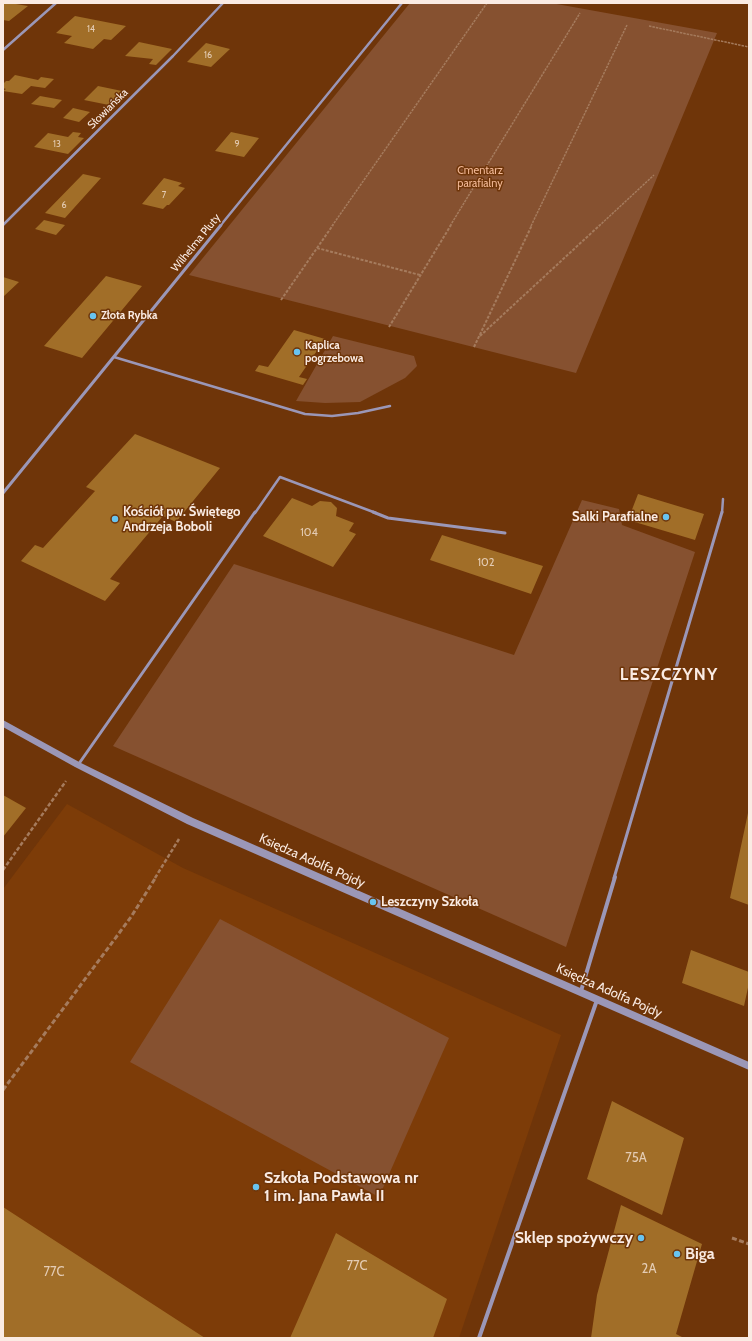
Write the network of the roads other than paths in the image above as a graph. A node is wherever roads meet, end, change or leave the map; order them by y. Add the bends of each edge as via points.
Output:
1 (56, 3) edge
2 (223, 3) edge
3 (402, 3) edge
4 (3, 50) edge
5 (3, 225) edge
6 (114, 357) junction
7 (390, 406) dead end
8 (3, 493) edge
9 (723, 499) dead end
10 (505, 533) dead end
11 (3, 723) edge
12 (78, 765) junction
13 (580, 993) junction
14 (597, 1000) junction
15 (749, 1066) edge
16 (478, 1338) edge

1 - 4 street
2 - 5 street, Słowiańska
3 - 6 street, Wilhelma Pluty
6 - 7 lane via 305,414 332,416
6 - 8 street, Wilhelma Pluty
9 - 13 lane via 723,509
10 - 12 lane via 388,518 280,477
11 - 12 street, Księdza Adolfa Pojdy
12 - 13 street, Księdza Adolfa Pojdy via 190,821
13 - 14 street, Księdza Adolfa Pojdy
14 - 15 street, Księdza Adolfa Pojdy
14 - 16 lane

